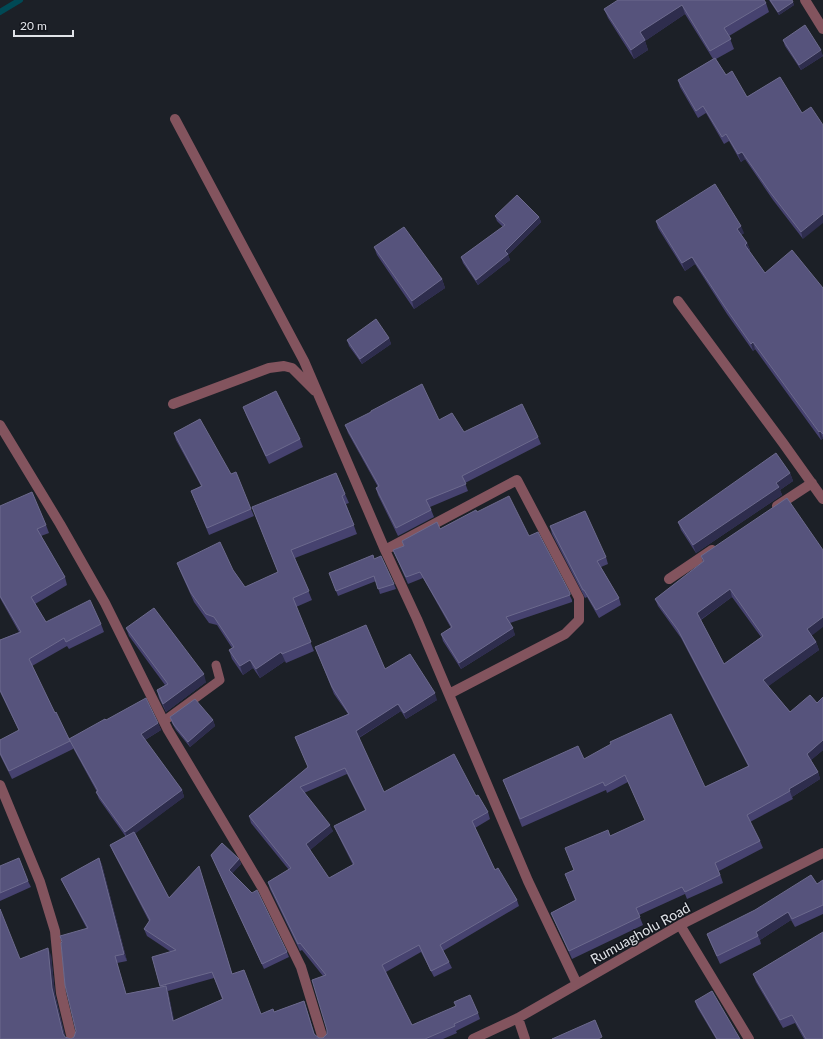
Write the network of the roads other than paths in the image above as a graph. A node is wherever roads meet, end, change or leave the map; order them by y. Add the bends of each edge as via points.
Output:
1 (805, 0) edge
2 (823, 29) edge
3 (175, 118) dead end
4 (678, 301) dead end
5 (319, 395) junction
6 (173, 404) dead end
7 (0, 425) edge
8 (812, 483) junction
9 (823, 499) edge
10 (766, 514) edge
11 (721, 544) edge
12 (385, 550) junction
13 (669, 579) dead end
14 (216, 665) dead end
15 (449, 694) junction
16 (164, 721) junction
17 (0, 785) edge
18 (823, 853) edge
19 (680, 925) junction
20 (577, 984) junction
21 (518, 1018) junction
22 (72, 1039) edge
23 (323, 1039) edge
24 (473, 1039) edge
25 (525, 1039) edge
26 (749, 1039) edge

1 - 2 street
3 - 5 street via 304,361
4 - 8 street
5 - 6 street via 292,368 284,366 269,368
5 - 12 street
7 - 16 street via 105,603
8 - 9 street
8 - 10 street
11 - 13 street
12 - 15 street
12 - 15 street via 517,480 579,598 579,620 565,634
14 - 16 lane via 220,680
15 - 20 street via 528,881
16 - 23 street via 263,889 301,967
17 - 22 street via 40,882 56,931 61,993
18 - 19 street, Rumuagholu Road
19 - 20 street, Rumuagholu Road
19 - 26 street
20 - 21 street, Rumuagholu Road
21 - 24 street, Rumuagholu Road
21 - 25 street

